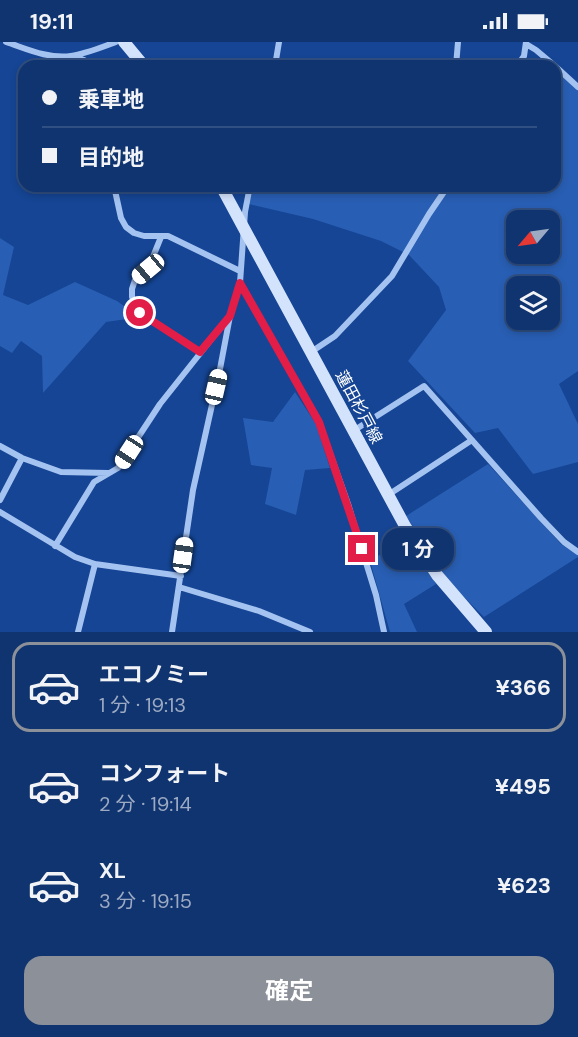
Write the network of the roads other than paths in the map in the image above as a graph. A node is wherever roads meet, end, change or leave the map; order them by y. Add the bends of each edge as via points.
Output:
1 (6, 42) edge
2 (116, 42) edge
3 (124, 42) edge
4 (279, 42) edge
5 (458, 42) edge
6 (526, 43) edge
7 (72, 56) junction
8 (84, 60) edge
9 (139, 60) edge
10 (276, 60) edge
11 (456, 60) edge
12 (521, 60) edge
13 (547, 60) edge
14 (561, 71) edge
15 (578, 87) edge
16 (115, 192) edge
17 (224, 192) edge
18 (249, 192) edge
19 (444, 192) edge
20 (243, 226) junction
21 (161, 237) junction
22 (240, 271) junction
23 (240, 283) junction
24 (230, 316) junction
25 (200, 352) junction
26 (311, 352) junction
27 (353, 431) junction
28 (472, 440) junction
29 (0, 446) edge
30 (22, 458) junction
31 (108, 473) junction
32 (388, 495) junction
33 (0, 500) edge
34 (0, 512) edge
35 (55, 546) junction
36 (578, 552) edge
37 (95, 564) junction
38 (181, 576) junction
39 (179, 587) junction
40 (78, 632) edge
41 (172, 632) edge
42 (310, 632) edge
43 (384, 632) edge
44 (486, 632) edge

1 - 7 street via 40,54
2 - 7 street
3 - 9 main road
4 - 10 street
5 - 11 street
6 - 12 street
6 - 13 street
7 - 8 street
14 - 15 street
16 - 21 street via 126,227 134,233
17 - 20 main road, 蓮田杉戸線
18 - 20 street
19 - 26 street via 392,276 335,336
20 - 22 street
20 - 26 main road, 蓮田杉戸線
21 - 22 street via 168,236
21 - 25 street via 148,269 135,280 132,297 140,313
22 - 23 street
23 - 24 street
23 - 43 street via 319,422 348,504
24 - 25 street
24 - 38 street via 193,490
25 - 31 street via 118,468
26 - 27 main road, 蓮田杉戸線
27 - 28 street via 424,386
27 - 32 main road, 蓮田杉戸線
28 - 32 street
28 - 36 street via 557,535
29 - 30 street
30 - 31 street via 61,472
30 - 33 street
31 - 35 street via 94,482
32 - 44 main road, 蓮田杉戸線 via 437,575
34 - 35 street
35 - 37 street
37 - 38 street
37 - 40 street
38 - 39 street
39 - 41 street
39 - 42 street via 259,611

